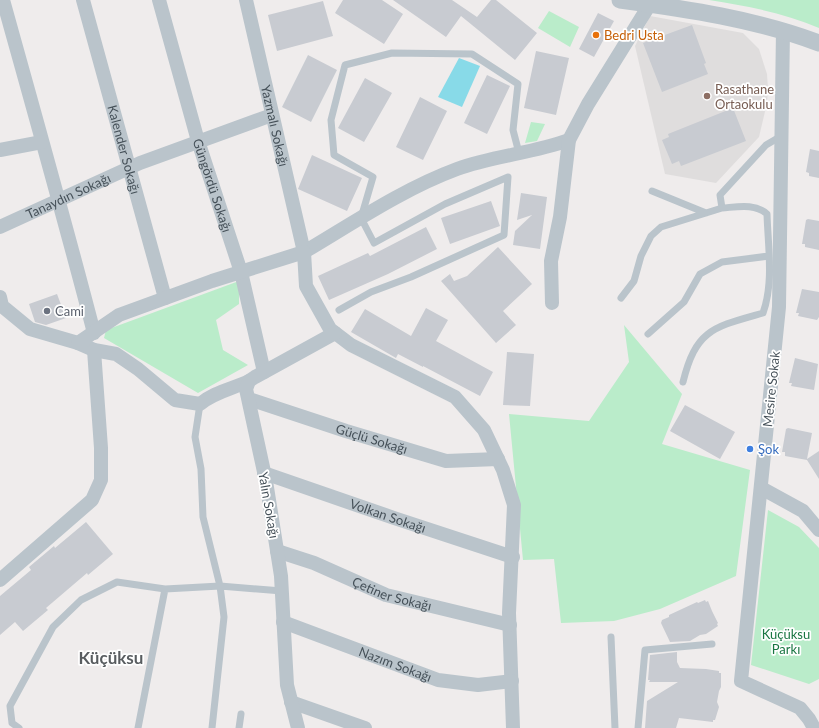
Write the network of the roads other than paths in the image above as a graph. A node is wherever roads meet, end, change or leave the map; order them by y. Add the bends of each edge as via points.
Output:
1 (3, 0) edge
2 (83, 0) edge
3 (159, 0) edge
4 (246, 0) edge
5 (620, 0) edge
6 (649, 2) edge
7 (783, 30) junction
8 (819, 43) edge
9 (272, 115) junction
10 (783, 135) junction
11 (569, 140) junction
12 (198, 141) junction
13 (42, 142) junction
14 (0, 150) edge
15 (520, 153) junction
16 (129, 168) junction
17 (652, 191) dead end
18 (60, 200) junction
19 (722, 208) junction
20 (706, 213) junction
21 (361, 218) junction
22 (0, 227) edge
23 (304, 252) junction
24 (769, 256) junction
25 (241, 272) junction
26 (0, 297) edge
27 (165, 298) junction
28 (621, 298) dead end
29 (552, 303) dead end
30 (339, 310) dead end
31 (94, 332) junction
32 (335, 333) junction
33 (648, 334) dead end
34 (78, 343) junction
35 (94, 350) junction
36 (264, 372) junction
37 (249, 381) junction
38 (683, 382) dead end
39 (249, 399) junction
40 (200, 404) junction
41 (498, 459) junction
42 (264, 473) junction
43 (761, 488) junction
44 (819, 530) edge
45 (277, 551) junction
46 (513, 557) junction
47 (0, 580) edge
48 (220, 586) junction
49 (165, 589) junction
50 (282, 591) junction
51 (283, 622) junction
52 (510, 625) junction
53 (611, 637) dead end
54 (712, 644) dead end
55 (512, 681) junction
56 (291, 702) junction
57 (241, 714) dead end
58 (19, 728) edge
59 (138, 728) edge
60 (212, 728) edge
61 (239, 728) edge
62 (298, 728) edge
63 (366, 728) edge
64 (513, 728) edge
65 (616, 728) edge
66 (638, 728) edge
67 (814, 728) edge

1 - 13 street
2 - 16 street, Kalender Sokağı
3 - 12 street, Güngördü Sokağı
4 - 9 street, Yazmalı Sokağı
5 - 6 street
6 - 7 street
6 - 11 street
7 - 8 street
7 - 10 street, Mesire Sokak
9 - 12 street, Tanaydın Sokağı
9 - 23 street, Yazmalı Sokağı
10 - 19 lane via 766,145 720,195
10 - 43 street, Mesire Sokak via 779,307
11 - 15 street via 547,148
11 - 29 street via 560,217 551,261
12 - 16 street, Tanaydın Sokağı
12 - 25 street, Güngördü Sokağı
13 - 14 street
13 - 18 street
15 - 21 street via 457,169 407,192
15 - 21 lane via 513,130 518,84 472,54 392,53 345,65 331,120 334,155 373,177
16 - 18 street, Tanaydın Sokağı
16 - 27 street, Kalender Sokağı
17 - 20 lane
18 - 22 street, Tanaydın Sokağı
18 - 31 street
19 - 20 lane
19 - 24 lane via 748,206 761,209 767,214
20 - 28 lane via 662,227 651,236 641,256 634,281
21 - 23 street
21 - 30 lane via 374,244 445,204 508,177 504,235 411,277 370,292
23 - 25 street
23 - 32 street, Yazmalı Sokağı via 306,286 330,329
24 - 33 lane via 722,262 700,274 684,302
24 - 38 lane via 768,297 763,313 719,326 699,341 686,368
25 - 27 street
25 - 36 street, Güngördü Sokağı
26 - 34 street via 2,306 30,329
27 - 31 street via 119,315
31 - 34 street
32 - 36 street
32 - 41 street, Yazmalı Sokağı via 351,345 455,397 484,430
34 - 35 street
35 - 40 street via 116,354 175,400
35 - 47 street via 101,480 92,500
36 - 37 street
37 - 39 street, Yalın Sokağı via 246,388
37 - 40 street via 210,396
39 - 41 street, Güçlü Sokağı via 446,461
39 - 42 street, Yalın Sokağı
40 - 48 lane via 195,437 201,469 203,517
41 - 46 street, Yazmalı Sokağı via 504,470 514,505
42 - 45 street, Yalın Sokağı
42 - 46 street, Volkan Sokağı
43 - 44 street via 803,511
43 - 67 street, Mesire Sokak via 741,681 800,708
45 - 50 street, Yalın Sokağı
45 - 52 street, Çetiner Sokağı via 314,563 386,595
46 - 52 street, Yazmalı Sokağı
48 - 49 lane
48 - 50 lane
48 - 60 lane via 224,617
49 - 58 lane via 117,582 81,600 53,627 10,706 12,723
49 - 59 lane
50 - 51 street, Yalın Sokağı
51 - 55 street, Nazım Sokağı via 438,680 478,685
51 - 56 street, Yalın Sokağı via 287,685
52 - 55 street, Yazmalı Sokağı
53 - 65 lane
54 - 66 lane via 645,650
55 - 64 street, Yazmalı Sokağı
56 - 62 street, Yalın Sokağı
56 - 63 street
57 - 61 lane

